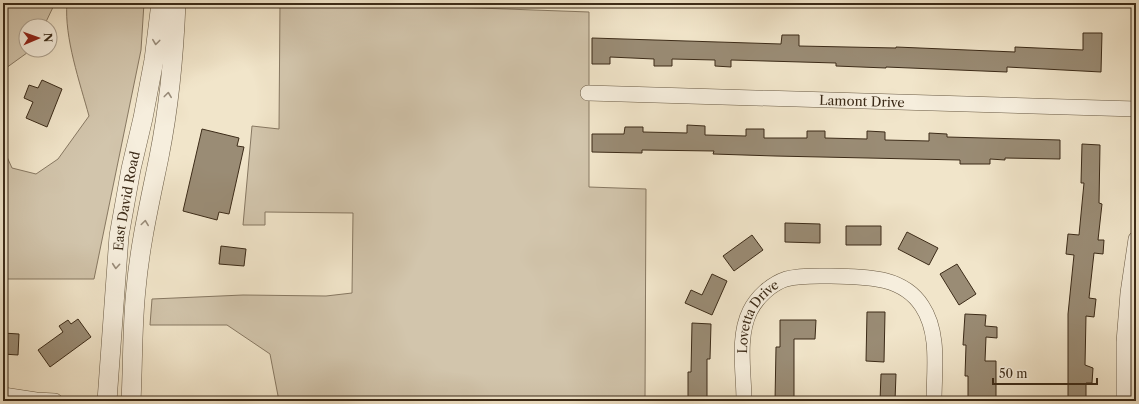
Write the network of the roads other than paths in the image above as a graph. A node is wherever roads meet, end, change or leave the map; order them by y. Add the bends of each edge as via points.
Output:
1 (161, 3) edge
2 (176, 3) edge
3 (588, 94) dead end
4 (1136, 109) edge
5 (1136, 239) edge
6 (135, 309) junction
7 (3, 395) edge
8 (55, 401) edge
9 (108, 401) edge
10 (131, 401) edge
11 (744, 401) edge
12 (934, 401) edge
13 (1124, 401) edge

1 -> 9 street, East David Road via 153,67 119,236
6 -> 2 street, East David Road via 148,204 167,104
3 - 4 street, Lamont Drive
5 - 13 street via 1125,328
6 - 9 street via 126,334 124,377
6 - 10 street, East David Road
7 - 8 street
11 - 12 street, Lovetta Drive via 743,336 751,310 758,298 771,287 800,276 884,279 911,293 930,319 933,334

